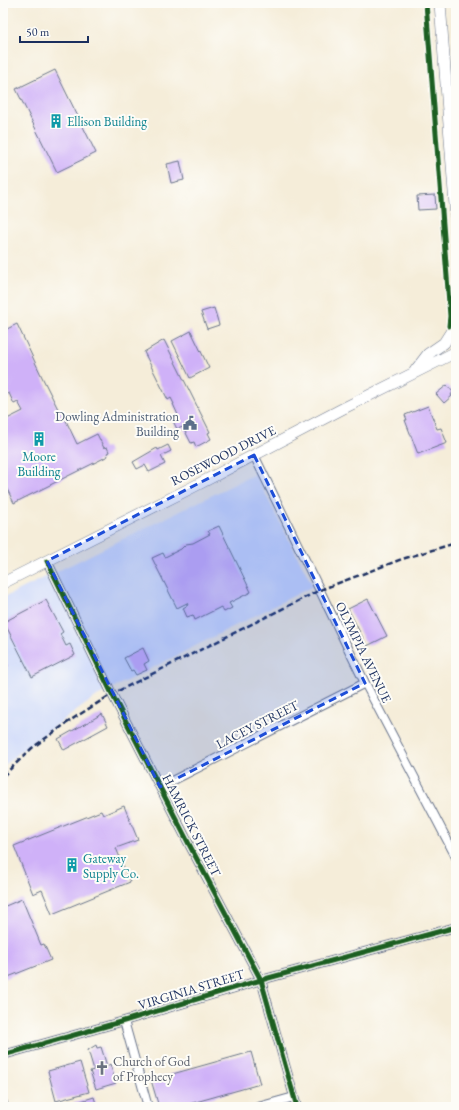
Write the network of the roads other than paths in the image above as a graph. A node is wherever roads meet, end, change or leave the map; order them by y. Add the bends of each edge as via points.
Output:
1 (440, 3) edge
2 (453, 133) edge
3 (456, 220) edge
4 (456, 318) edge
5 (456, 352) edge
6 (412, 374) junction
7 (254, 455) junction
8 (47, 561) junction
9 (3, 583) edge
10 (365, 683) junction
11 (160, 787) junction
12 (456, 857) edge
13 (456, 927) edge
14 (261, 980) junction
15 (124, 1021) junction
16 (3, 1055) edge
17 (294, 1097) junction
18 (3, 1102) edge
19 (4, 1107) edge
20 (148, 1107) edge
21 (258, 1107) edge
22 (297, 1107) edge

1 - 2 main road
2 - 3 main road
4 - 6 main road via 452,332 444,343 428,354
5 - 6 main road, ROSEWOOD DRIVE
6 - 7 main road, ROSEWOOD DRIVE
7 - 8 main road, ROSEWOOD DRIVE
7 - 10 street, OLYMPIA AVENUE
8 - 9 main road, ROSEWOOD DRIVE
8 - 11 street, HAMRICK STREET
10 - 11 street, LACEY STREET
10 - 12 street, OLYMPIA AVENUE
11 - 14 street, HAMRICK STREET
13 - 14 street, VIRGINIA STREET
14 - 15 street, VIRGINIA STREET
14 - 17 street, HAMRICK STREET
15 - 16 street, VIRGINIA STREET
15 - 20 street
17 - 21 street
17 - 22 street, HAMRICK STREET
18 - 19 street

